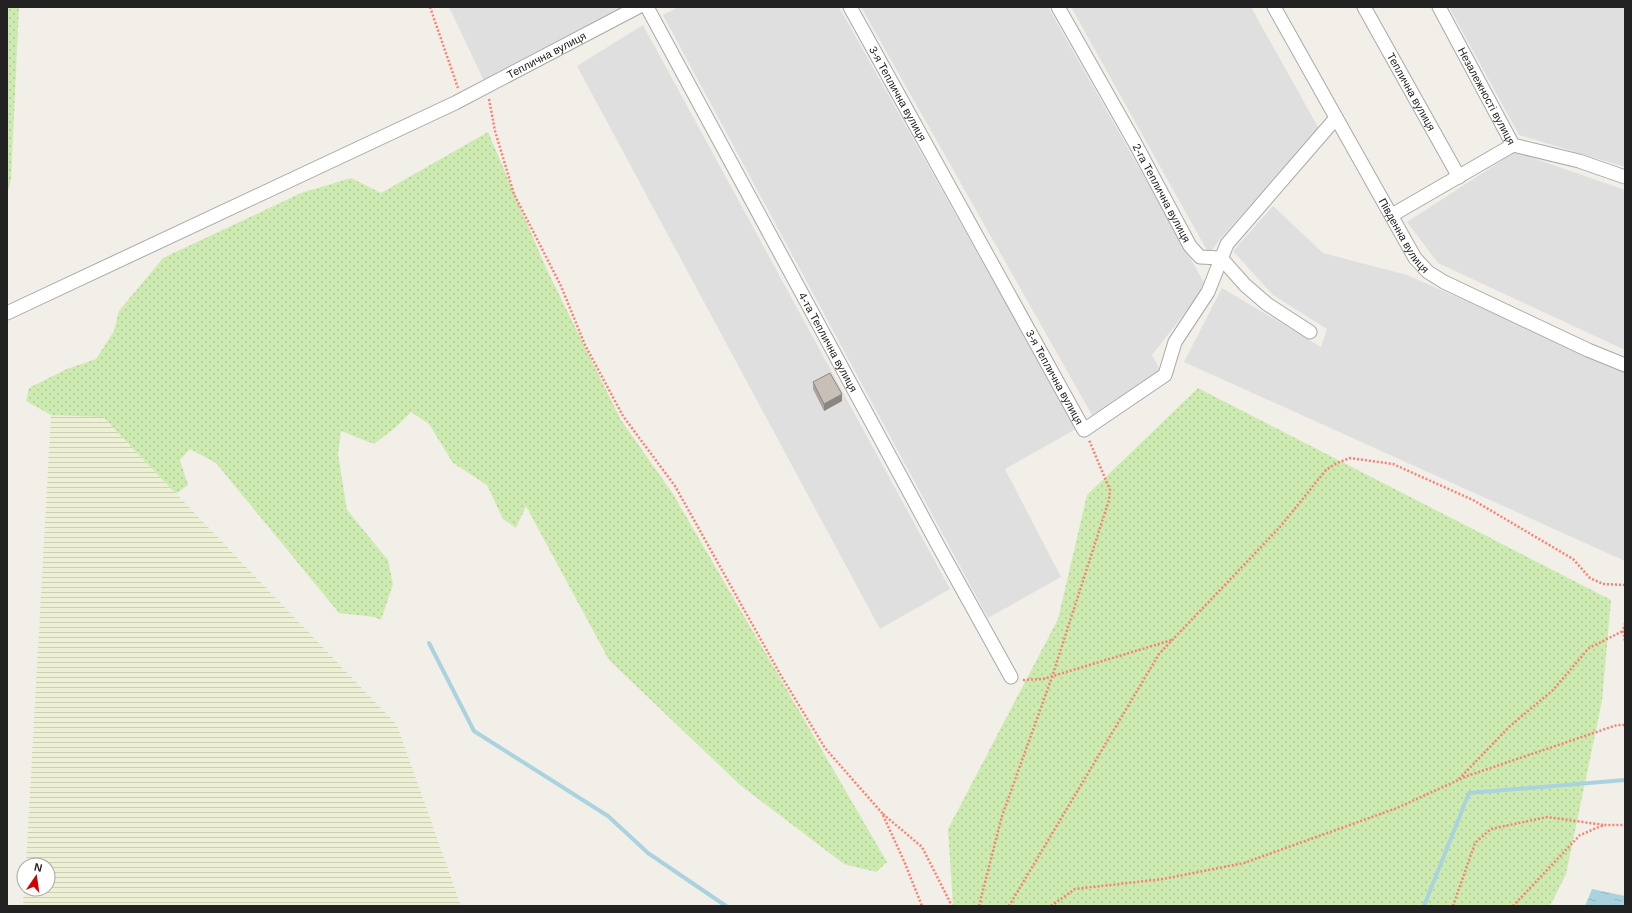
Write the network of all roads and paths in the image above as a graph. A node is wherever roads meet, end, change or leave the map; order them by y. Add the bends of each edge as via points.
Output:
1 (430, 7) edge
2 (638, 7) edge
3 (647, 7) edge
4 (850, 7) edge
5 (1058, 7) edge
6 (1274, 7) edge
7 (1364, 7) edge
8 (1439, 7) edge
9 (487, 87) junction
10 (459, 102) junction
11 (1336, 118) junction
12 (1513, 145) junction
13 (1459, 177) junction
14 (1625, 177) edge
15 (1392, 215) junction
16 (1221, 258) junction
17 (7, 313) edge
18 (1310, 332) dead end
19 (1625, 365) edge
20 (1084, 430) junction
21 (1625, 585) edge
22 (1625, 623) edge
23 (1624, 630) edge
24 (1173, 640) junction
25 (1625, 642) edge
26 (1011, 676) joint
27 (1052, 677) junction
28 (1625, 725) edge
29 (1457, 781) junction
30 (882, 813) junction
31 (1604, 825) junction
32 (1625, 825) edge
33 (922, 906) edge
34 (952, 906) edge
35 (979, 906) edge
36 (1009, 906) edge
37 (1051, 906) edge
38 (1453, 906) edge
39 (1513, 906) edge

1 - 10 path
2 - 9 street, Теплична вулиця
3 - 26 street, 4-та Теплична вулиця
4 - 20 street, 3-я Теплична вулиця
5 - 16 street, 2-га Теплична вулиця via 1190,246 1200,257
6 - 11 street, Південна вулиця
7 - 13 street, Теплична вулиця
8 - 12 street, Незалежності вулиця
9 - 10 street, Теплична вулиця
9 - 30 path via 495,131 514,194 561,286 585,346 623,416 674,486 780,674 825,748
10 - 17 street, Теплична вулиця
11 - 15 street, Південна вулиця
11 - 16 street, 3-я Теплична вулиця via 1227,244
12 - 13 street
12 - 14 street, Незалежності вулиця via 1579,161
13 - 15 street
15 - 19 street, Південна вулиця via 1415,258 1428,272 1588,350
16 - 18 street via 1245,285 1267,304
16 - 20 street, 3-я Теплична вулиця via 1208,292 1175,342 1165,375
20 - 27 path via 1110,490 1109,500
21 - 24 path via 1603,584 1590,578 1573,559 1473,500 1393,464 1350,458 1326,470 1280,527
22 - 23 path
23 - 25 path
23 - 29 path via 1589,648 1553,690 1509,727
24 - 27 path
24 - 36 path via 1159,654
26 - 27 path via 1024,681
27 - 35 path via 1002,816
28 - 29 path
29 - 37 path via 1397,808 1244,863 1163,879 1075,888
30 - 33 path
30 - 34 path via 922,848
31 - 32 path
31 - 38 path via 1547,818 1491,828 1475,843
31 - 39 path via 1580,835

